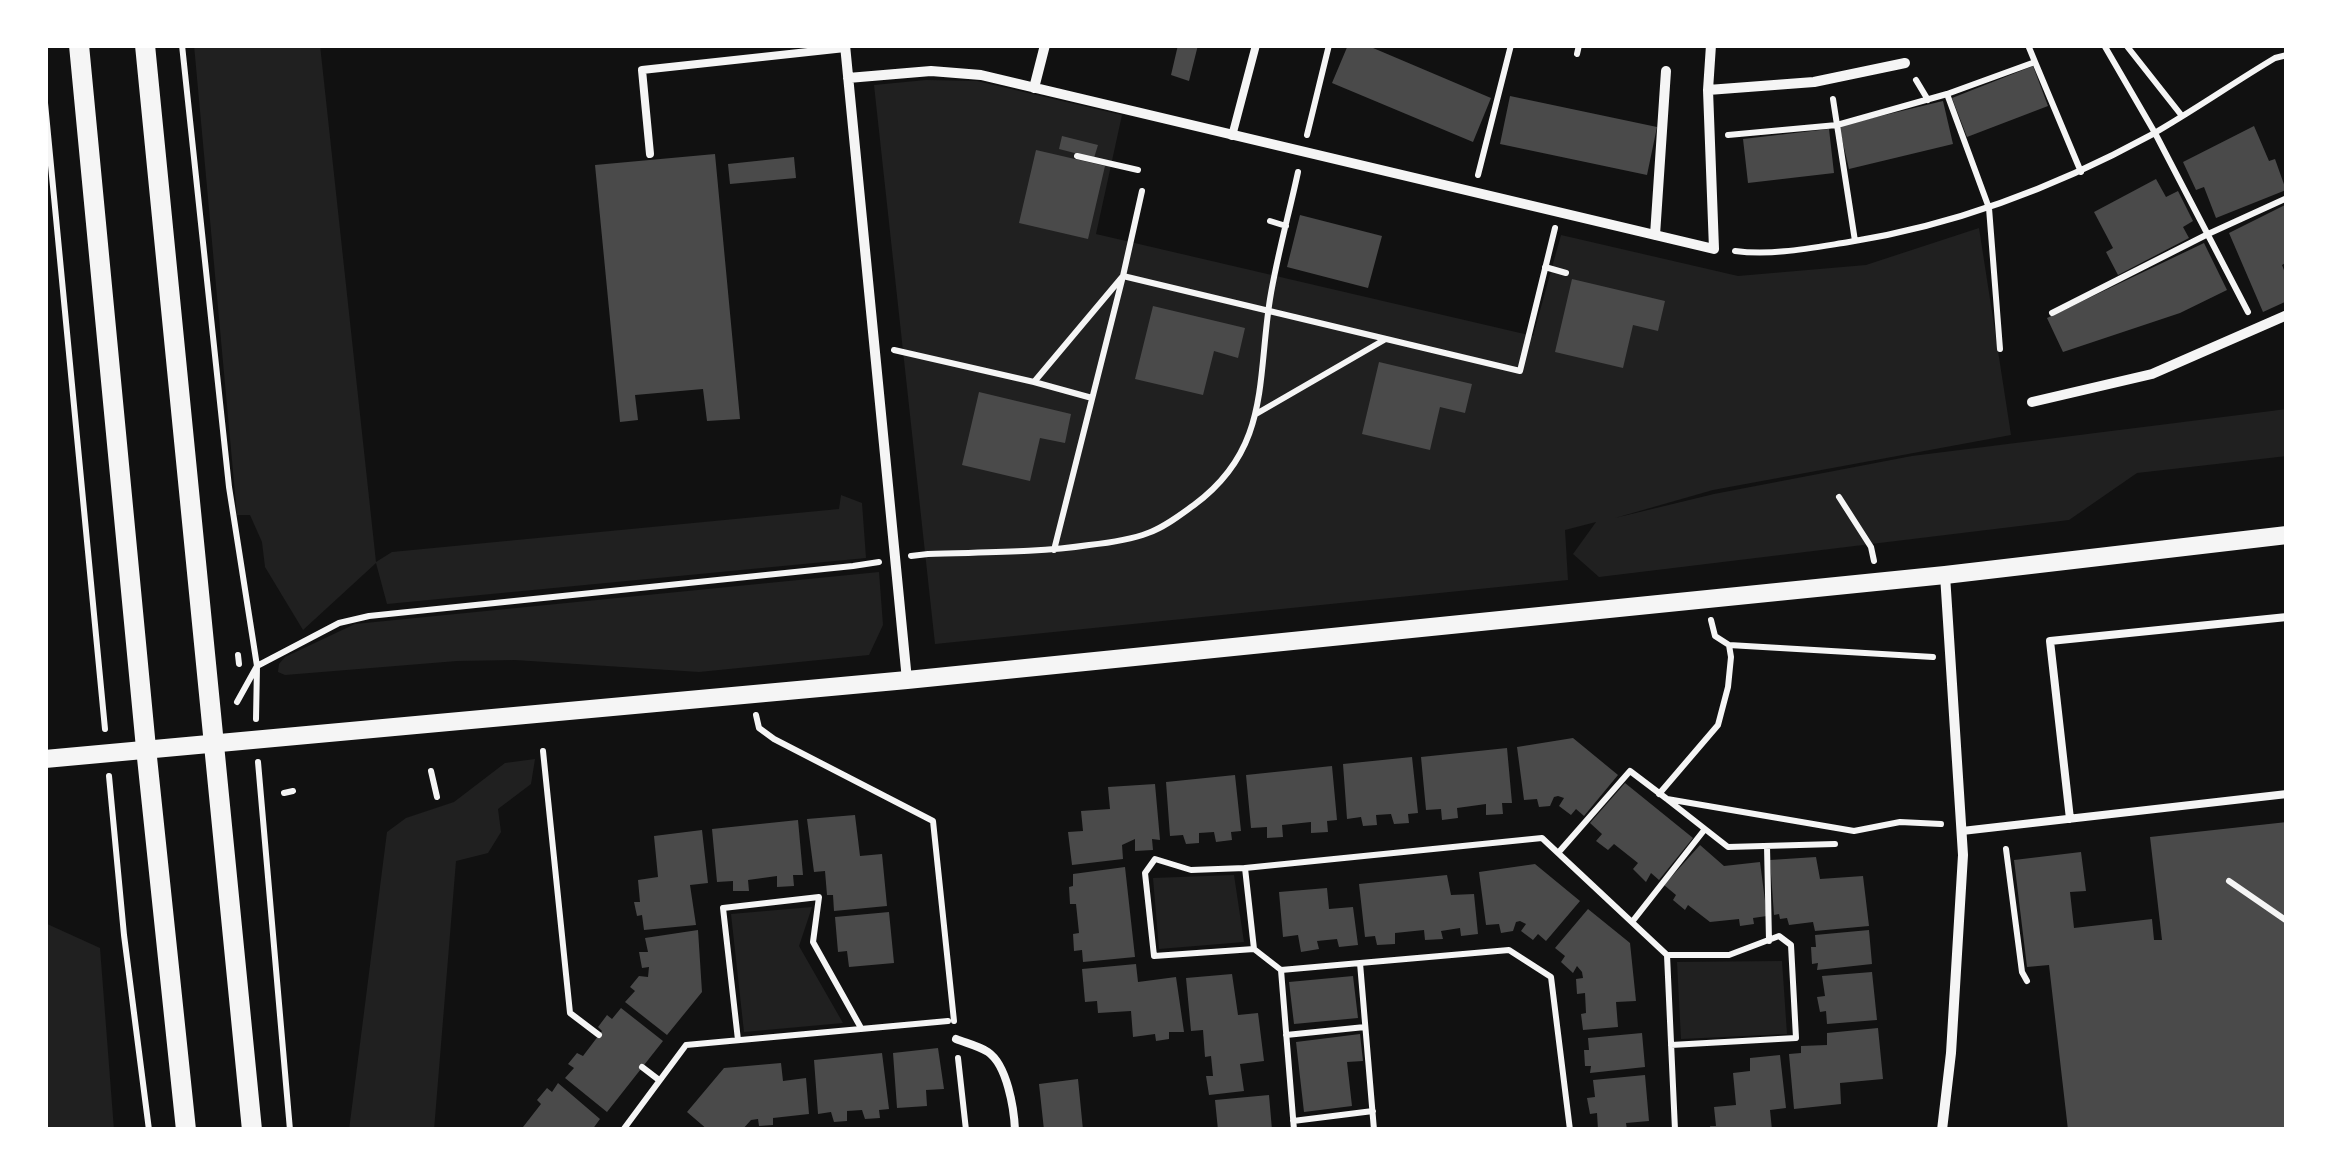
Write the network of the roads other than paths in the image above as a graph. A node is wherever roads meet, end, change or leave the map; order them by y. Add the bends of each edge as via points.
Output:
1 (79, 45) edge
2 (145, 45) edge
3 (1044, 45) edge
4 (1256, 45) edge
5 (1711, 45) edge
6 (845, 46) edge
7 (1906, 64) dead end
8 (1666, 71) dead end
9 (848, 78) junction
10 (1034, 88) junction
11 (1708, 90) junction
12 (1232, 136) junction
13 (650, 154) dead end
14 (1654, 235) junction
15 (2287, 315) edge
16 (2032, 402) dead end
17 (2287, 535) edge
18 (1944, 574) junction
19 (2287, 617) edge
20 (907, 680) junction
21 (214, 742) junction
22 (146, 748) junction
23 (45, 759) edge
24 (2287, 794) edge
25 (2070, 819) junction
26 (1962, 831) junction
27 (956, 1039) road end
28 (186, 1130) edge
29 (252, 1130) edge
30 (1015, 1130) edge
31 (1942, 1130) edge

1 - 22 main road
2 - 21 main road
3 - 10 street
4 - 12 lane
5 - 11 street
6 - 9 street
6 - 13 lane via 642,70
7 - 11 street via 1814,82
8 - 14 street
9 - 10 street via 952,72
9 - 20 street
10 - 12 street
11 - 14 street via 1714,249
12 - 14 street
15 - 16 street via 2152,374
17 - 18 street
18 - 20 street
18 - 26 street
19 - 25 lane via 2050,642
20 - 21 street
21 - 22 street
21 - 29 main road
22 - 23 street
22 - 28 main road
24 - 25 lane
25 - 26 lane
26 - 31 street
27 - 30 lane via 991,1053 1007,1082

